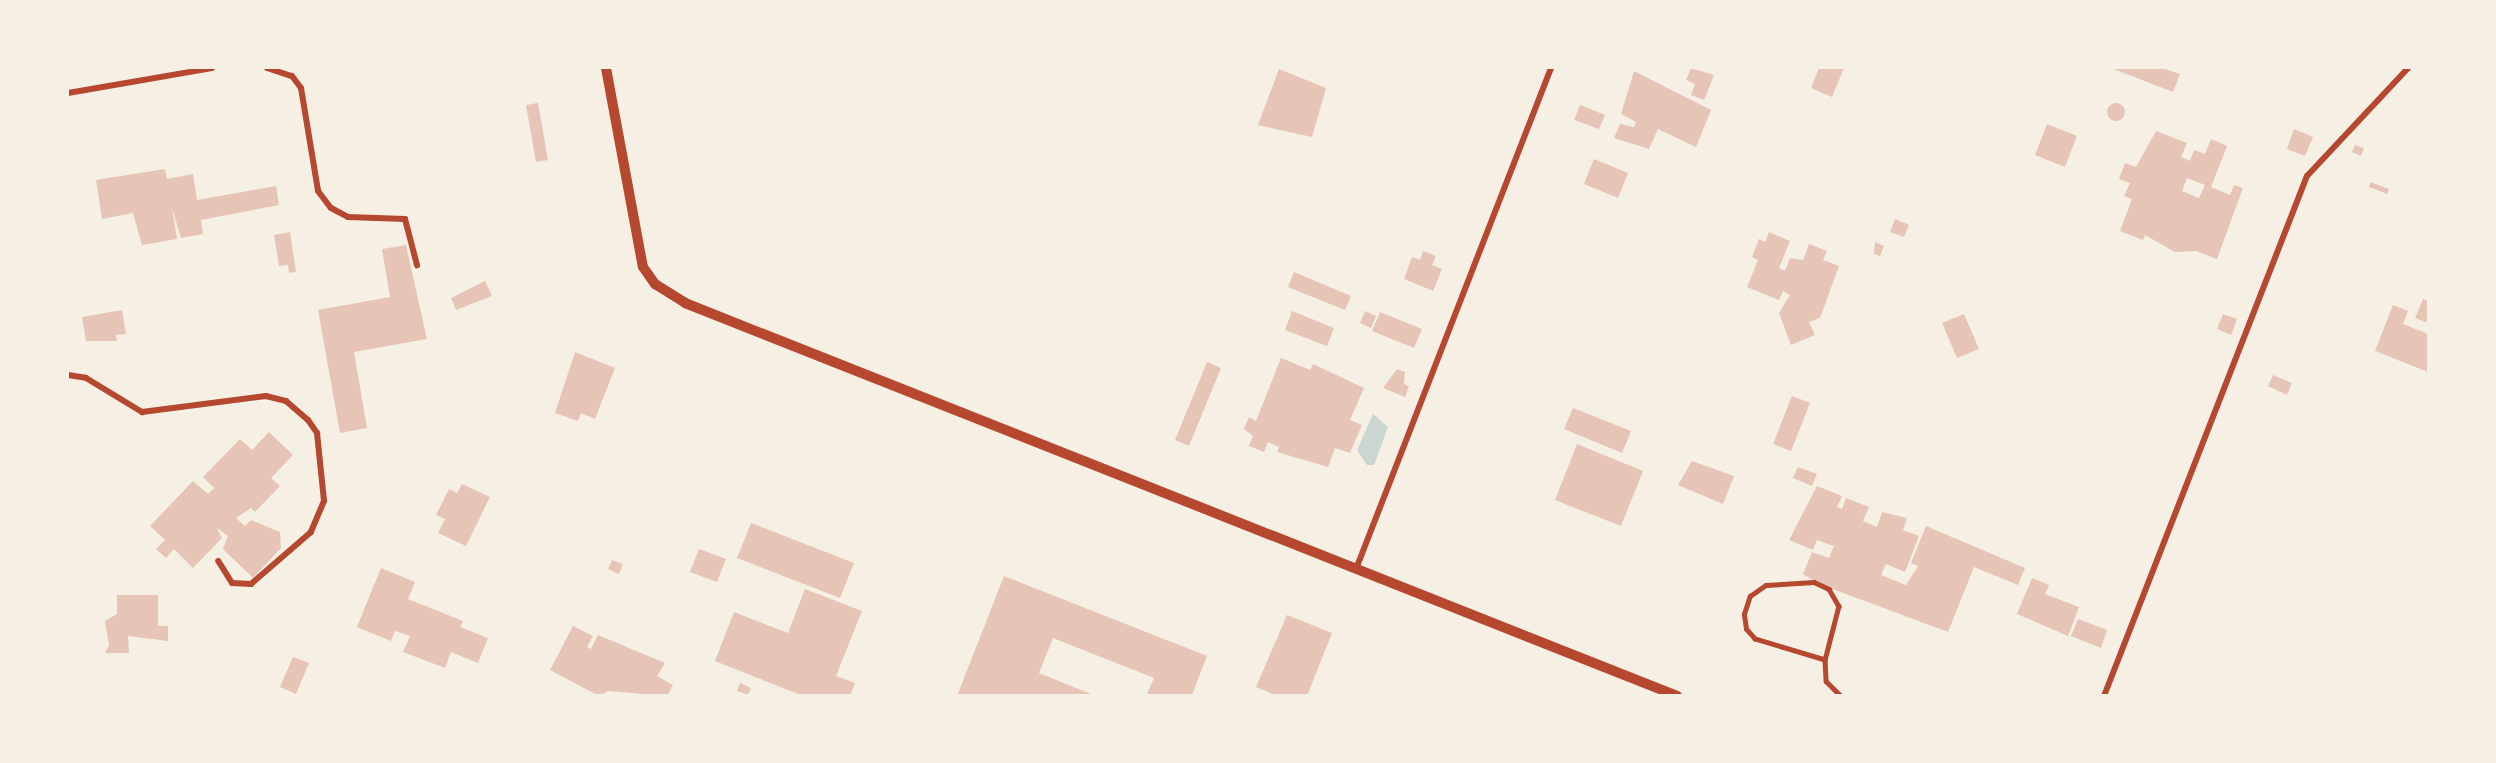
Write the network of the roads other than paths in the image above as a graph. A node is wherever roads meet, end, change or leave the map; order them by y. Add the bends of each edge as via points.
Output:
1 (212, 68) edge
2 (267, 68) edge
3 (606, 68) edge
4 (1551, 68) edge
5 (2408, 68) edge
6 (68, 93) edge
7 (417, 265) dead end
8 (68, 375) edge
9 (218, 561) dead end
10 (1356, 569) junction
11 (1825, 660) junction
12 (1677, 696) edge
13 (1841, 696) edge
14 (2104, 696) edge

1 - 6 street
2 - 7 street via 292,75 301,88 318,191 331,208 348,217 405,219
3 - 10 street via 643,267 675,296 727,321
4 - 10 street
5 - 14 street via 2307,176
8 - 9 street via 86,378 142,412 266,396 286,401 308,420 317,433 324,501 315,526 251,584 232,583
10 - 12 street
11 - 11 lane via 1839,606 1829,589 1814,582 1766,585 1750,596 1744,614 1746,629 1755,639
11 - 13 lane via 1826,681

